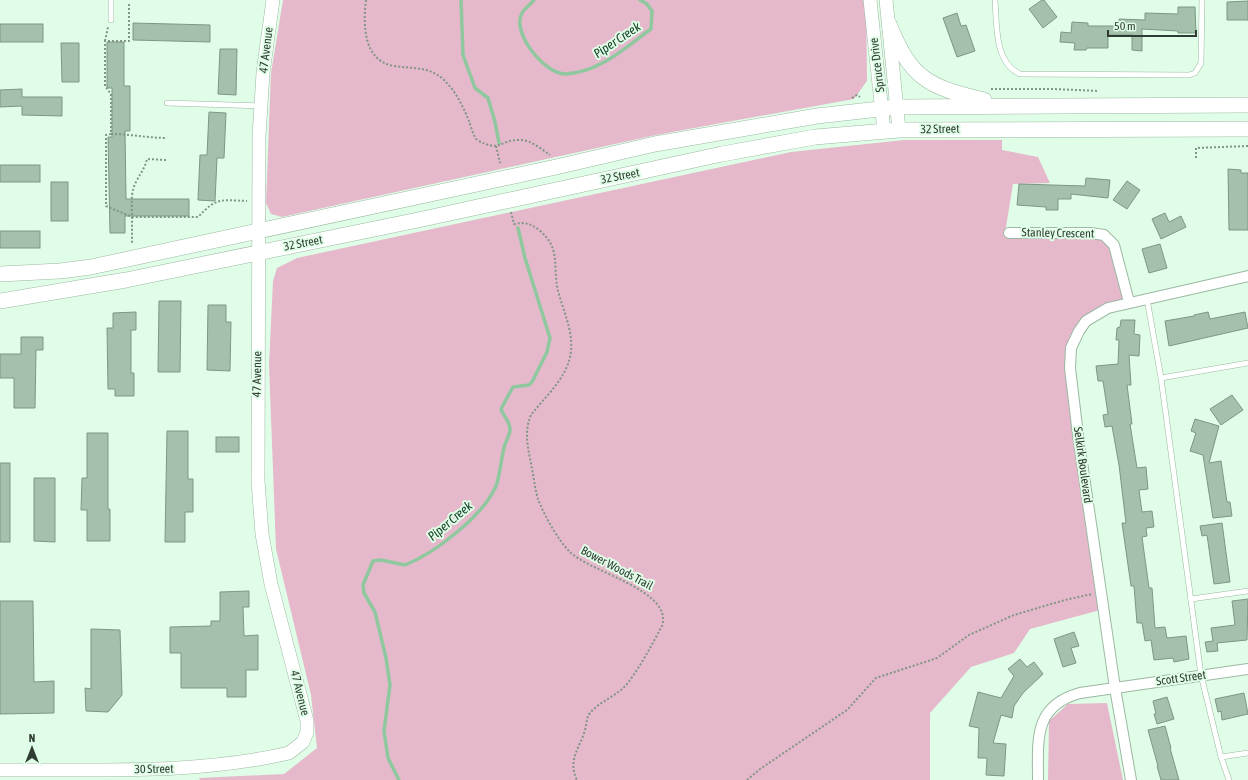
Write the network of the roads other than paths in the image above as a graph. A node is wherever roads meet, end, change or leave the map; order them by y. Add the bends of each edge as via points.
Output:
1 (111, 0) edge
2 (273, 0) edge
3 (870, 0) edge
4 (886, 0) edge
5 (995, 0) edge
6 (1202, 0) edge
7 (111, 20) road end
8 (889, 24) junction
9 (167, 103) dead end
10 (1248, 105) edge
11 (260, 106) junction
12 (1006, 106) junction
13 (889, 108) junction
14 (1248, 129) edge
15 (899, 130) junction
16 (884, 131) junction
17 (259, 231) junction
18 (1009, 233) dead end
19 (259, 252) junction
20 (0, 274) edge
21 (1248, 276) edge
22 (1147, 298) junction
23 (0, 301) edge
24 (1129, 302) junction
25 (1248, 363) edge
26 (1161, 378) junction
27 (1248, 591) edge
28 (1192, 599) junction
29 (1248, 668) edge
30 (1201, 675) junction
31 (1115, 688) junction
32 (303, 742) joint
33 (1248, 753) edge
34 (1221, 757) junction
35 (0, 770) edge
36 (58, 775) edge
37 (1038, 780) edge
38 (1131, 780) edge
39 (1229, 780) edge

1 - 7 lane
2 - 11 street, 47 Avenue
3 - 13 street, Spruce Drive
4 - 8 street, Spruce Drive
5 - 6 lane via 1000,50 1008,66 1015,72 1105,75 1189,75 1195,72 1201,63
8 - 12 main road via 904,58 922,78 952,93
8 - 13 street, Spruce Drive
9 - 11 lane
10 - 12 main road, 32 Street
11 - 17 street, 47 Avenue
12 - 13 main road, 32 Street
13 - 15 street, Spruce Drive
13 - 16 street, Spruce Drive
13 - 17 main road, 32 Street via 817,116 655,144
14 - 15 main road, 32 Street
15 - 16 main road, 32 Street
16 - 19 main road, 32 Street via 770,144
17 - 19 street, 47 Avenue
17 - 20 main road, 32 Street via 91,267
18 - 24 street, Stanley Crescent via 1104,235 1114,245
19 - 23 main road, 32 Street via 126,280
19 - 32 street, 47 Avenue via 257,426 260,515 270,584 307,721 307,732
21 - 22 street, Selkirk Boulevard
22 - 24 street, Selkirk Boulevard
22 - 26 lane
24 - 31 street, Selkirk Boulevard via 1108,308 1086,321 1074,340 1070,358 1078,435
25 - 26 lane
26 - 28 lane
27 - 28 lane
28 - 30 lane
29 - 30 street, Scott Street
30 - 31 street, Scott Street
30 - 34 lane
31 - 37 street, Scott Street via 1071,696 1048,712 1043,720 1038,740
31 - 38 street, Selkirk Boulevard
32 - 36 street, 30 Street via 289,753 213,765
33 - 34 lane
34 - 39 lane
35 - 36 street, 30 Street

